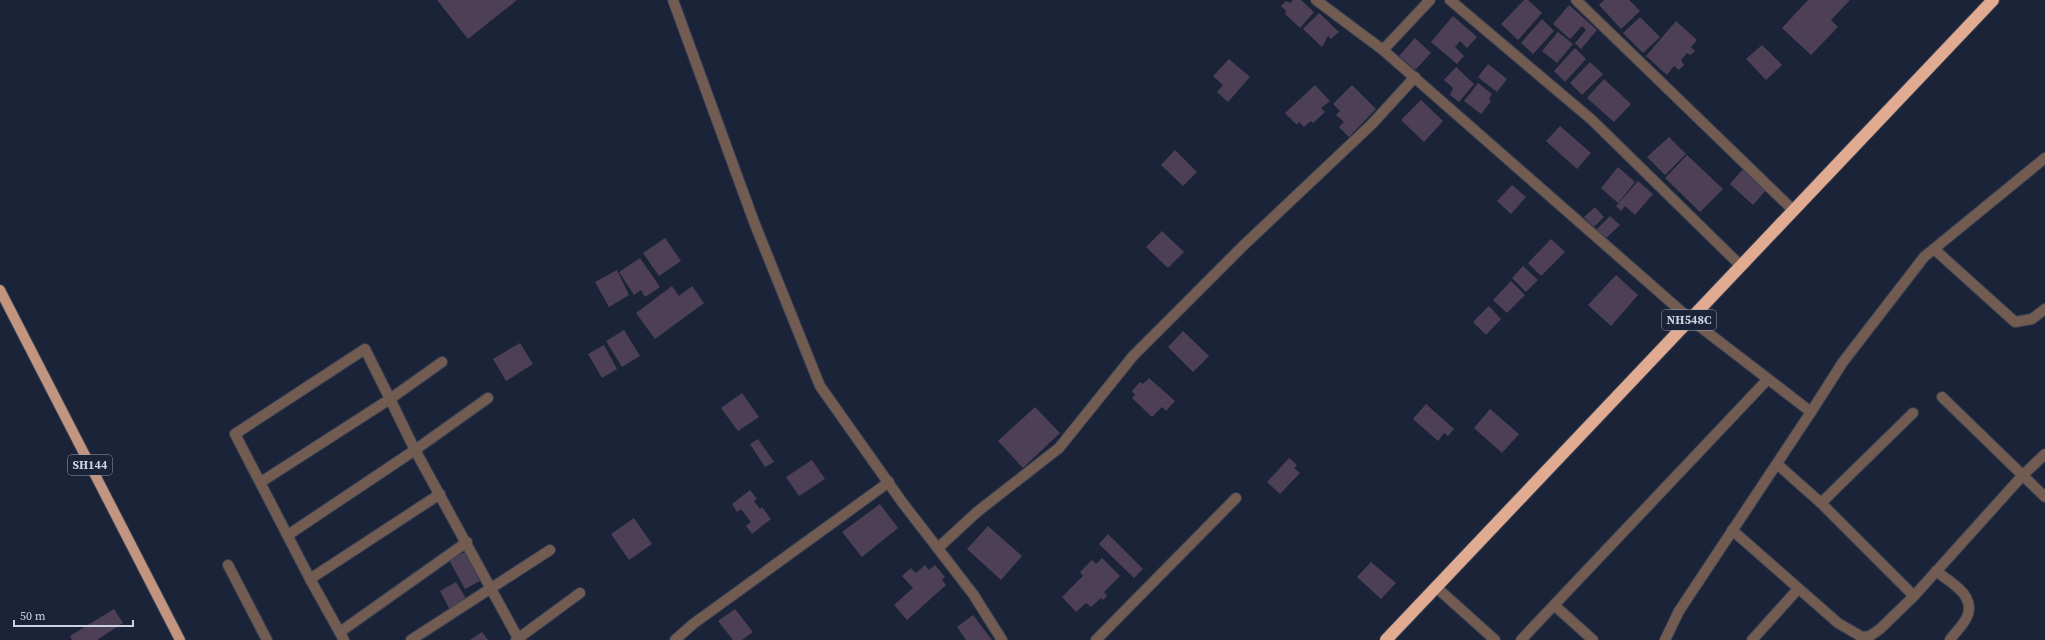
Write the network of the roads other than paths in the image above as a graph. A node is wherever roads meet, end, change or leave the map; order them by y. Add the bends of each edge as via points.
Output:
1 (673, 0) edge
2 (1316, 0) edge
3 (1430, 0) edge
4 (1450, 0) edge
5 (1576, 0) edge
6 (1993, 0) edge
7 (1383, 50) junction
8 (1415, 77) junction
9 (2045, 158) edge
10 (1793, 210) junction
11 (1934, 249) junction
12 (1741, 266) junction
13 (0, 290) edge
14 (2045, 309) edge
15 (1690, 319) junction
16 (442, 362) dead end
17 (1768, 379) junction
18 (1942, 397) dead end
19 (488, 398) dead end
20 (390, 399) junction
21 (1811, 412) junction
22 (1913, 413) dead end
23 (416, 450) junction
24 (2045, 454) edge
25 (1777, 464) junction
26 (2023, 474) junction
27 (261, 482) junction
28 (889, 482) junction
29 (440, 494) junction
30 (2045, 497) edge
31 (1236, 498) dead end
32 (1821, 503) junction
33 (1732, 530) junction
34 (288, 535) junction
35 (467, 542) junction
36 (938, 548) junction
37 (550, 550) dead end
38 (228, 565) dead end
39 (1936, 571) junction
40 (310, 579) junction
41 (1436, 587) junction
42 (491, 589) junction
43 (1798, 589) junction
44 (580, 593) dead end
45 (1914, 596) junction
46 (1554, 605) junction
47 (342, 636) edge
48 (517, 639) edge
49 (180, 640) edge
50 (267, 640) edge
51 (411, 640) edge
52 (675, 640) edge
53 (1002, 640) edge
54 (1096, 640) edge
55 (1386, 640) edge
56 (1495, 640) edge
57 (1521, 640) edge
58 (1593, 640) edge
59 (1665, 640) edge
60 (1752, 640) edge
61 (1950, 640) edge

1 - 28 street via 754,222 820,386
2 - 7 street
3 - 7 street
4 - 12 street via 1592,120
5 - 10 street
6 - 10 highway, NH548C
7 - 8 street
8 - 15 street
8 - 36 street via 1372,124 1244,245 1133,356 1059,448 977,512
9 - 11 street
10 - 12 highway, NH548C
11 - 14 street via 2015,322 2032,319
11 - 21 street via 1924,257 1843,362
12 - 15 highway, NH548C
13 - 49 main road, SH144
15 - 17 street
15 - 41 highway, NH548C
16 - 20 street
17 - 21 street
17 - 46 street
18 - 26 street
19 - 23 street
20 - 23 street
20 - 27 street
20 - 27 street via 365,349 234,434
21 - 25 street
22 - 32 street
23 - 29 street
23 - 34 street
24 - 26 street
25 - 32 street
25 - 33 street
26 - 30 street
26 - 39 street
27 - 34 street
28 - 36 street
28 - 52 street via 693,624
29 - 35 street
29 - 40 street
31 - 54 street
32 - 45 street
33 - 43 street
33 - 59 street via 1679,611
34 - 40 street
35 - 42 street
35 - 47 street
36 - 53 street via 973,594
37 - 42 street
38 - 50 street
39 - 45 street
39 - 61 street via 1963,592 1969,602 1968,615
40 - 47 street
41 - 55 highway, NH548C
41 - 56 street
42 - 48 street
42 - 51 street
43 - 45 street via 1838,623 1862,637 1870,636 1880,629
43 - 60 street
44 - 48 street
46 - 57 street
46 - 58 street

